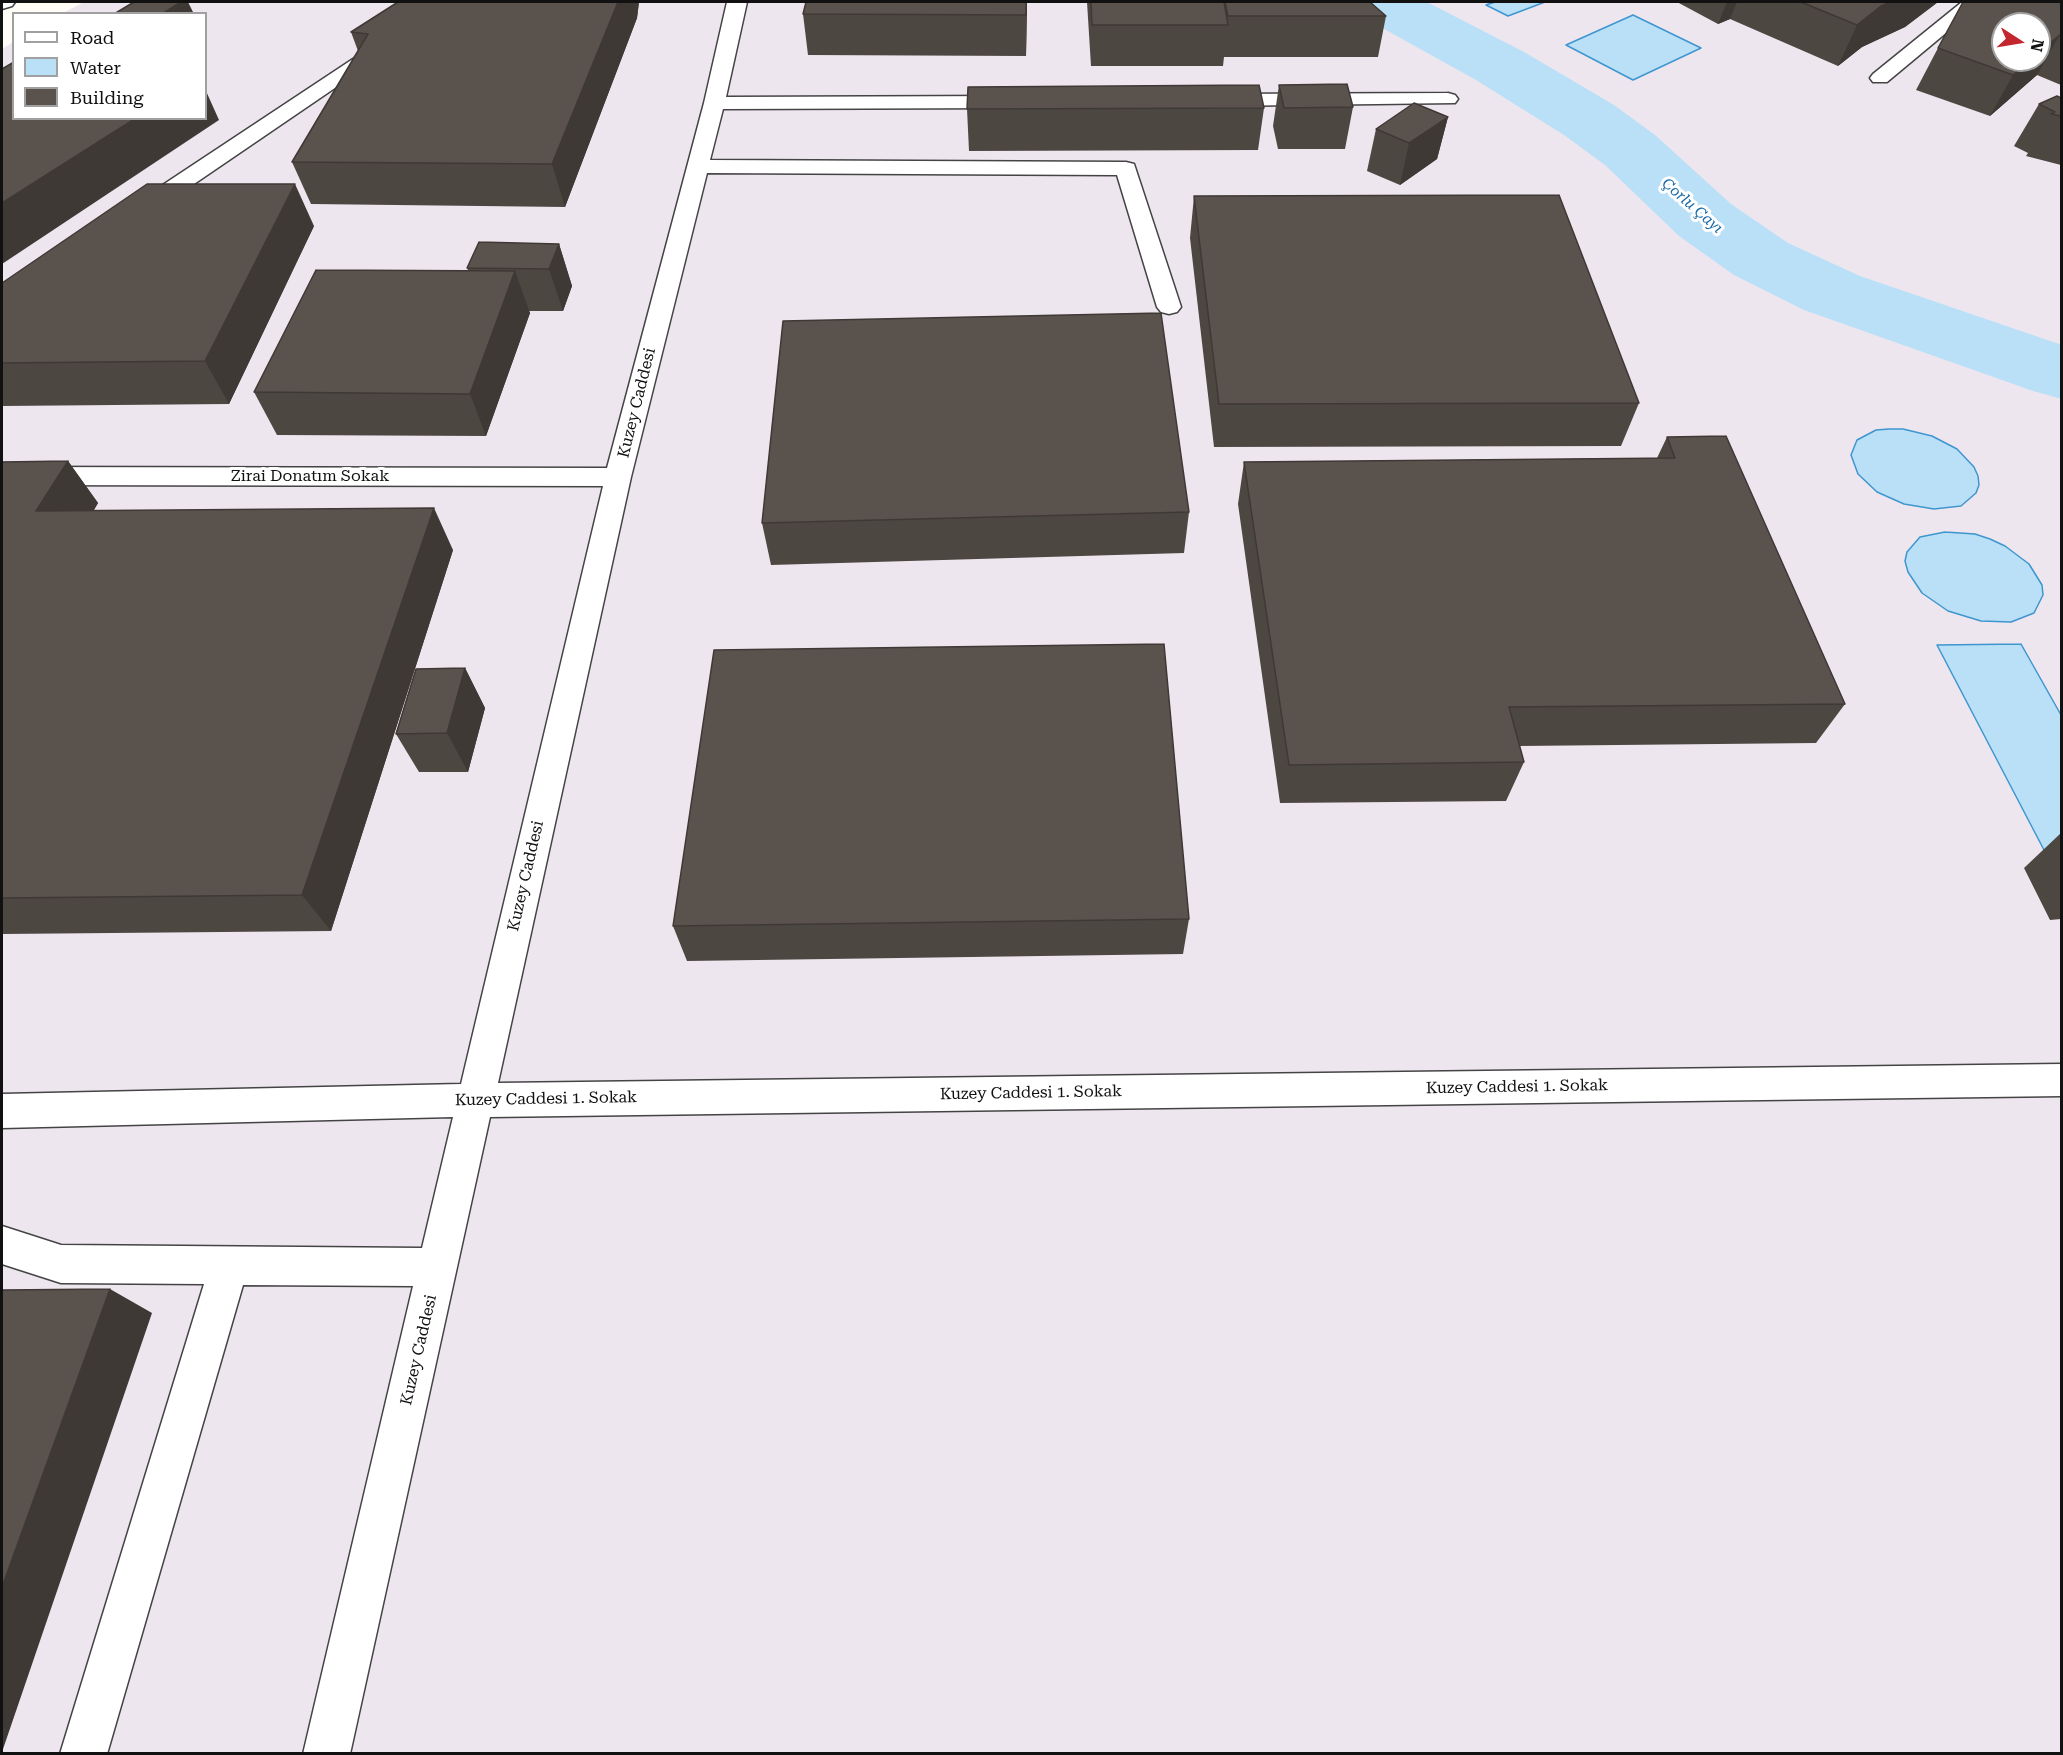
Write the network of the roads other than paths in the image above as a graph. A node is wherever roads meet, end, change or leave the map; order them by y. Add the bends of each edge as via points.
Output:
1 (451, 2) edge
2 (737, 2) edge
3 (1973, 2) edge
4 (1880, 78) dead end
5 (1448, 99) dead end
6 (1199, 100) edge
7 (1033, 101) edge
8 (714, 103) junction
9 (698, 166) junction
10 (129, 219) edge
11 (1169, 307) dead end
12 (2, 476) edge
13 (618, 477) junction
14 (2061, 1080) edge
15 (475, 1100) junction
16 (2, 1111) edge
17 (2, 1245) edge
18 (229, 1266) junction
19 (438, 1268) junction
20 (83, 1754) edge
21 (326, 1754) edge

1 - 10 street
2 - 8 street, Kuzey Caddesi
3 - 4 street
5 - 6 street
7 - 8 street
8 - 9 street, Kuzey Caddesi
9 - 11 street via 1125,170
9 - 13 street, Kuzey Caddesi
12 - 13 street, Zirai Donatım Sokak
13 - 15 street, Kuzey Caddesi
14 - 15 street, Kuzey Caddesi 1. Sokak
15 - 16 street, Kuzey Caddesi 1. Sokak
15 - 19 street, Kuzey Caddesi
17 - 18 street via 61,1264
18 - 19 street
18 - 20 street
19 - 21 street, Kuzey Caddesi

